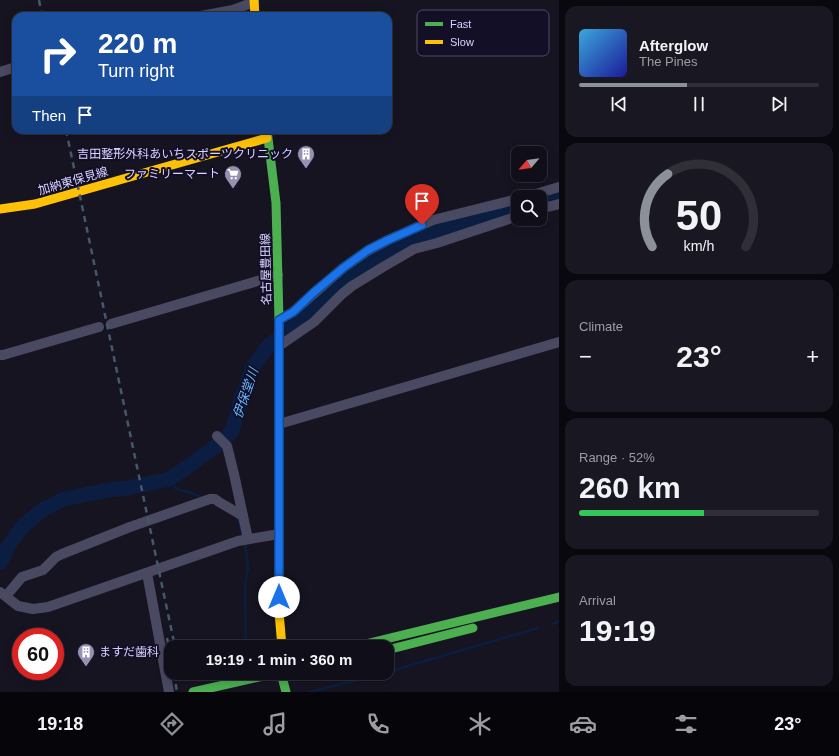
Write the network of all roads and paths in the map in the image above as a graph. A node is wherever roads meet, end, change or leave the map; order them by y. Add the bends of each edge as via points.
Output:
1 (254, 1) edge
2 (223, 12) edge
3 (255, 12) edge
4 (12, 68) edge
5 (0, 72) edge
6 (267, 134) edge
7 (559, 187) edge
8 (547, 191) edge
9 (511, 201) edge
10 (559, 204) edge
11 (547, 207) edge
12 (0, 209) edge
13 (511, 218) edge
14 (278, 275) junction
15 (279, 320) junction
16 (111, 324) dead end
17 (99, 327) dead end
18 (559, 342) edge
19 (279, 345) junction
20 (0, 355) edge
21 (279, 424) junction
22 (217, 436) dead end
23 (242, 516) junction
24 (279, 534) junction
25 (244, 540) junction
26 (147, 573) junction
27 (3, 594) edge
28 (559, 597) edge
29 (479, 626) dead end
30 (281, 640) edge
31 (383, 640) edge
32 (394, 648) edge
33 (245, 680) edge
34 (283, 680) edge
35 (169, 692) edge
36 (193, 692) edge
37 (286, 692) edge

1 - 2 street
1 - 3 main road
4 - 5 street
6 - 12 main road, 加納東保見線 via 34,204
6 - 14 main road, 名古屋豊田線 via 276,203
7 - 8 street
9 - 15 street via 433,220 368,250 343,268 293,312
10 - 11 street
13 - 19 street via 402,256 352,286 314,322
14 - 15 main road, 名古屋豊田線
14 - 16 street
15 - 19 main road, 名古屋豊田線
17 - 20 street
18 - 21 street
19 - 21 main road, 名古屋豊田線
21 - 24 main road, 名古屋豊田線
22 - 23 street via 226,446
23 - 25 street
23 - 27 street via 215,500 207,500 62,554 43,570 22,577
24 - 25 street
24 - 30 main road, 名古屋豊田線
25 - 26 street
26 - 27 street via 48,607 33,609 18,606
26 - 35 street
28 - 31 main road
29 - 32 main road
33 - 36 main road
34 - 37 main road

